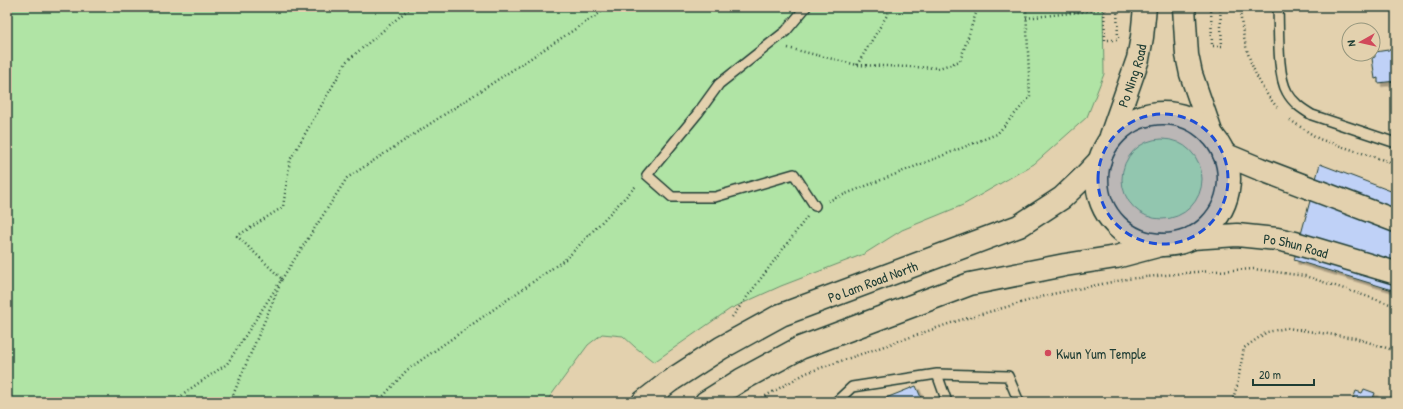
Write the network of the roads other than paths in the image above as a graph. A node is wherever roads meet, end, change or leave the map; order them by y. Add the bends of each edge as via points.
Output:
1 (806, 7) edge
2 (1145, 7) edge
3 (1184, 7) edge
4 (1278, 7) edge
5 (1213, 136) junction
6 (1396, 143) edge
7 (1104, 150) junction
8 (1224, 154) junction
9 (815, 206) road end
10 (1396, 221) edge
11 (1192, 238) junction
12 (1161, 245) junction
13 (1396, 273) edge
14 (937, 374) junction
15 (643, 402) edge
16 (706, 402) edge
17 (836, 402) edge
18 (947, 402) edge
19 (1019, 402) edge

1 - 9 lane via 786,31 719,84 647,175 672,197 715,197 794,174
2 - 7 main road, Po Ning Road via 1138,59
3 - 5 main road via 1187,55 1191,74
4 - 6 lane via 1281,70 1287,92 1294,101 1312,115
5 - 7 main road via 1184,116 1165,113 1147,115 1130,122 1115,133
5 - 8 main road
7 - 12 main road via 1097,183 1103,206 1109,216 1125,233 1136,239
7 - 15 main road, Po Lam Road North via 1082,179 1062,198 1019,226 781,315 721,348
8 - 10 main road
8 - 11 main road via 1228,173 1227,193 1220,211 1208,227
11 - 12 main road
11 - 13 main road, Po Shun Road via 1237,235 1277,239 1302,244
12 - 16 main road via 1116,257 970,284 800,348
14 - 17 lane via 852,387
14 - 18 lane
14 - 19 lane via 1008,376

